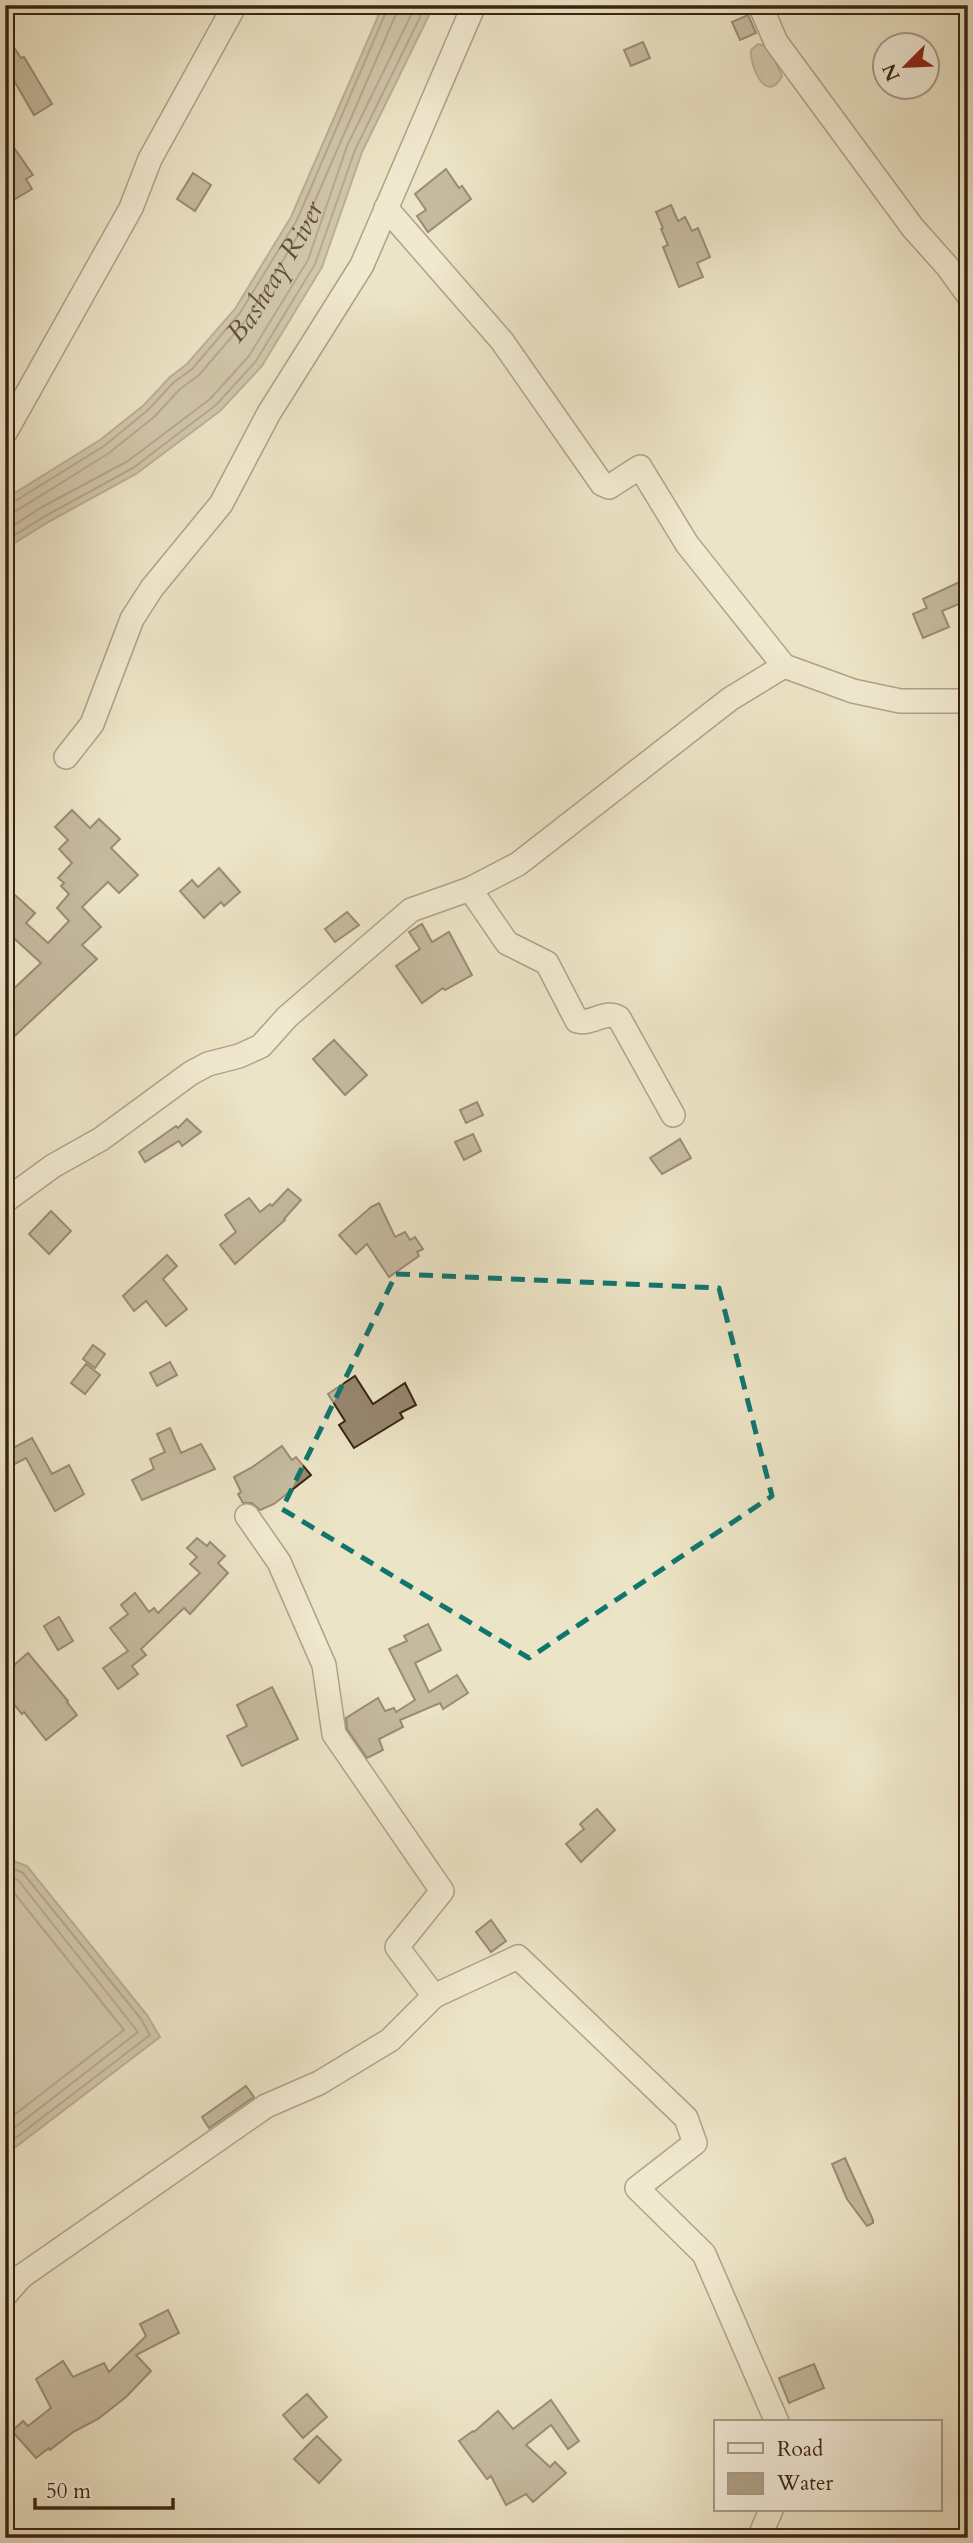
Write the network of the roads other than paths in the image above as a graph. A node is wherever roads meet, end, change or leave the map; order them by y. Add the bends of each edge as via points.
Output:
1 (235, 5) edge
2 (474, 5) edge
3 (760, 5) edge
4 (386, 208) junction
5 (968, 295) edge
6 (5, 433) edge
7 (784, 666) junction
8 (968, 699) edge
9 (66, 757) dead end
10 (470, 889) junction
11 (673, 1115) dead end
12 (5, 1201) edge
13 (247, 1516) dead end
14 (434, 1996) junction
15 (5, 2295) edge
16 (776, 2420) edge
17 (770, 2512) edge
18 (759, 2538) edge

1 - 6 street via 150,159 131,208
2 - 4 street
3 - 5 street via 776,42
4 - 7 street via 502,341 603,484 609,487 640,467 687,544
4 - 9 street via 362,265 269,413 221,504 132,619 92,724
7 - 8 street via 853,691 900,701
7 - 10 street via 730,699 518,864
10 - 11 street via 507,943 547,963 577,1021 610,1015 619,1018
10 - 12 street via 411,910 261,1045 191,1073 102,1139 53,1166
13 - 14 street via 279,1563 324,1665 334,1734 442,1891 397,1947
14 - 15 street via 390,2040 320,2083 266,2106 22,2276
14 - 16 street via 518,1956 686,2118 695,2143 637,2188 704,2254
17 - 18 street

